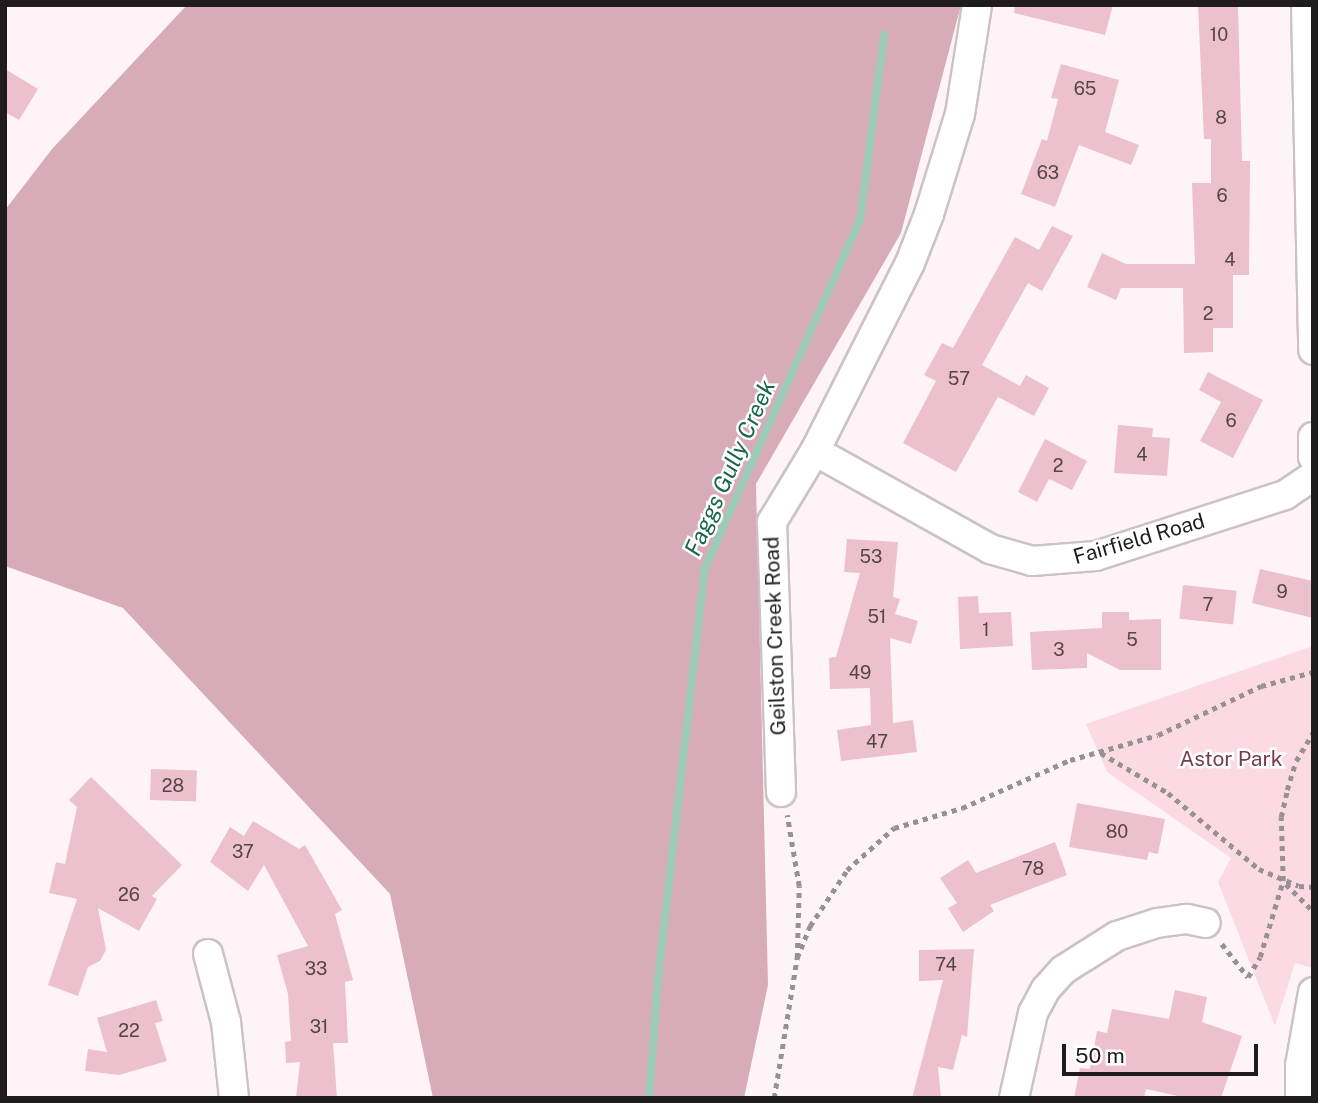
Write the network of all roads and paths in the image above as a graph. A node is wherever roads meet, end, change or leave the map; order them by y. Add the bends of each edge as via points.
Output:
1 (977, 5) edge
2 (1306, 5) edge
3 (1313, 350) edge
4 (1313, 437) edge
5 (815, 451) junction
6 (1313, 457) edge
7 (1313, 476) edge
8 (1313, 672) edge
9 (1313, 733) edge
10 (1101, 753) junction
11 (780, 792) joint
12 (1283, 881) junction
13 (1313, 887) edge
14 (1313, 911) edge
15 (1206, 923) joint
16 (208, 954) dead end
17 (797, 958) junction
18 (1313, 992) edge
19 (234, 1098) edge
20 (774, 1098) edge
21 (1014, 1098) edge
22 (1300, 1098) edge

1 - 5 street, Geilston Creek Road via 960,114 929,214
2 - 3 street
4 - 6 street
5 - 7 street, Fairfield Road via 990,549 1032,561 1096,556 1285,495
5 - 11 street, Geilston Creek Road via 782,500 770,542
8 - 10 path via 1261,686 1158,735
9 - 12 path via 1296,761 1281,817
10 - 12 path via 1168,793 1238,854
10 - 17 path via 1070,760 962,808 894,828 877,839 828,897
11 - 17 path via 799,886
12 - 13 path
12 - 14 path
12 - 15 path via 1248,977
15 - 21 street via 1187,919 1157,923 1094,948 1063,970 1045,989 1033,1013
16 - 19 street via 226,1022
17 - 20 path
18 - 22 street via 1300,1066

